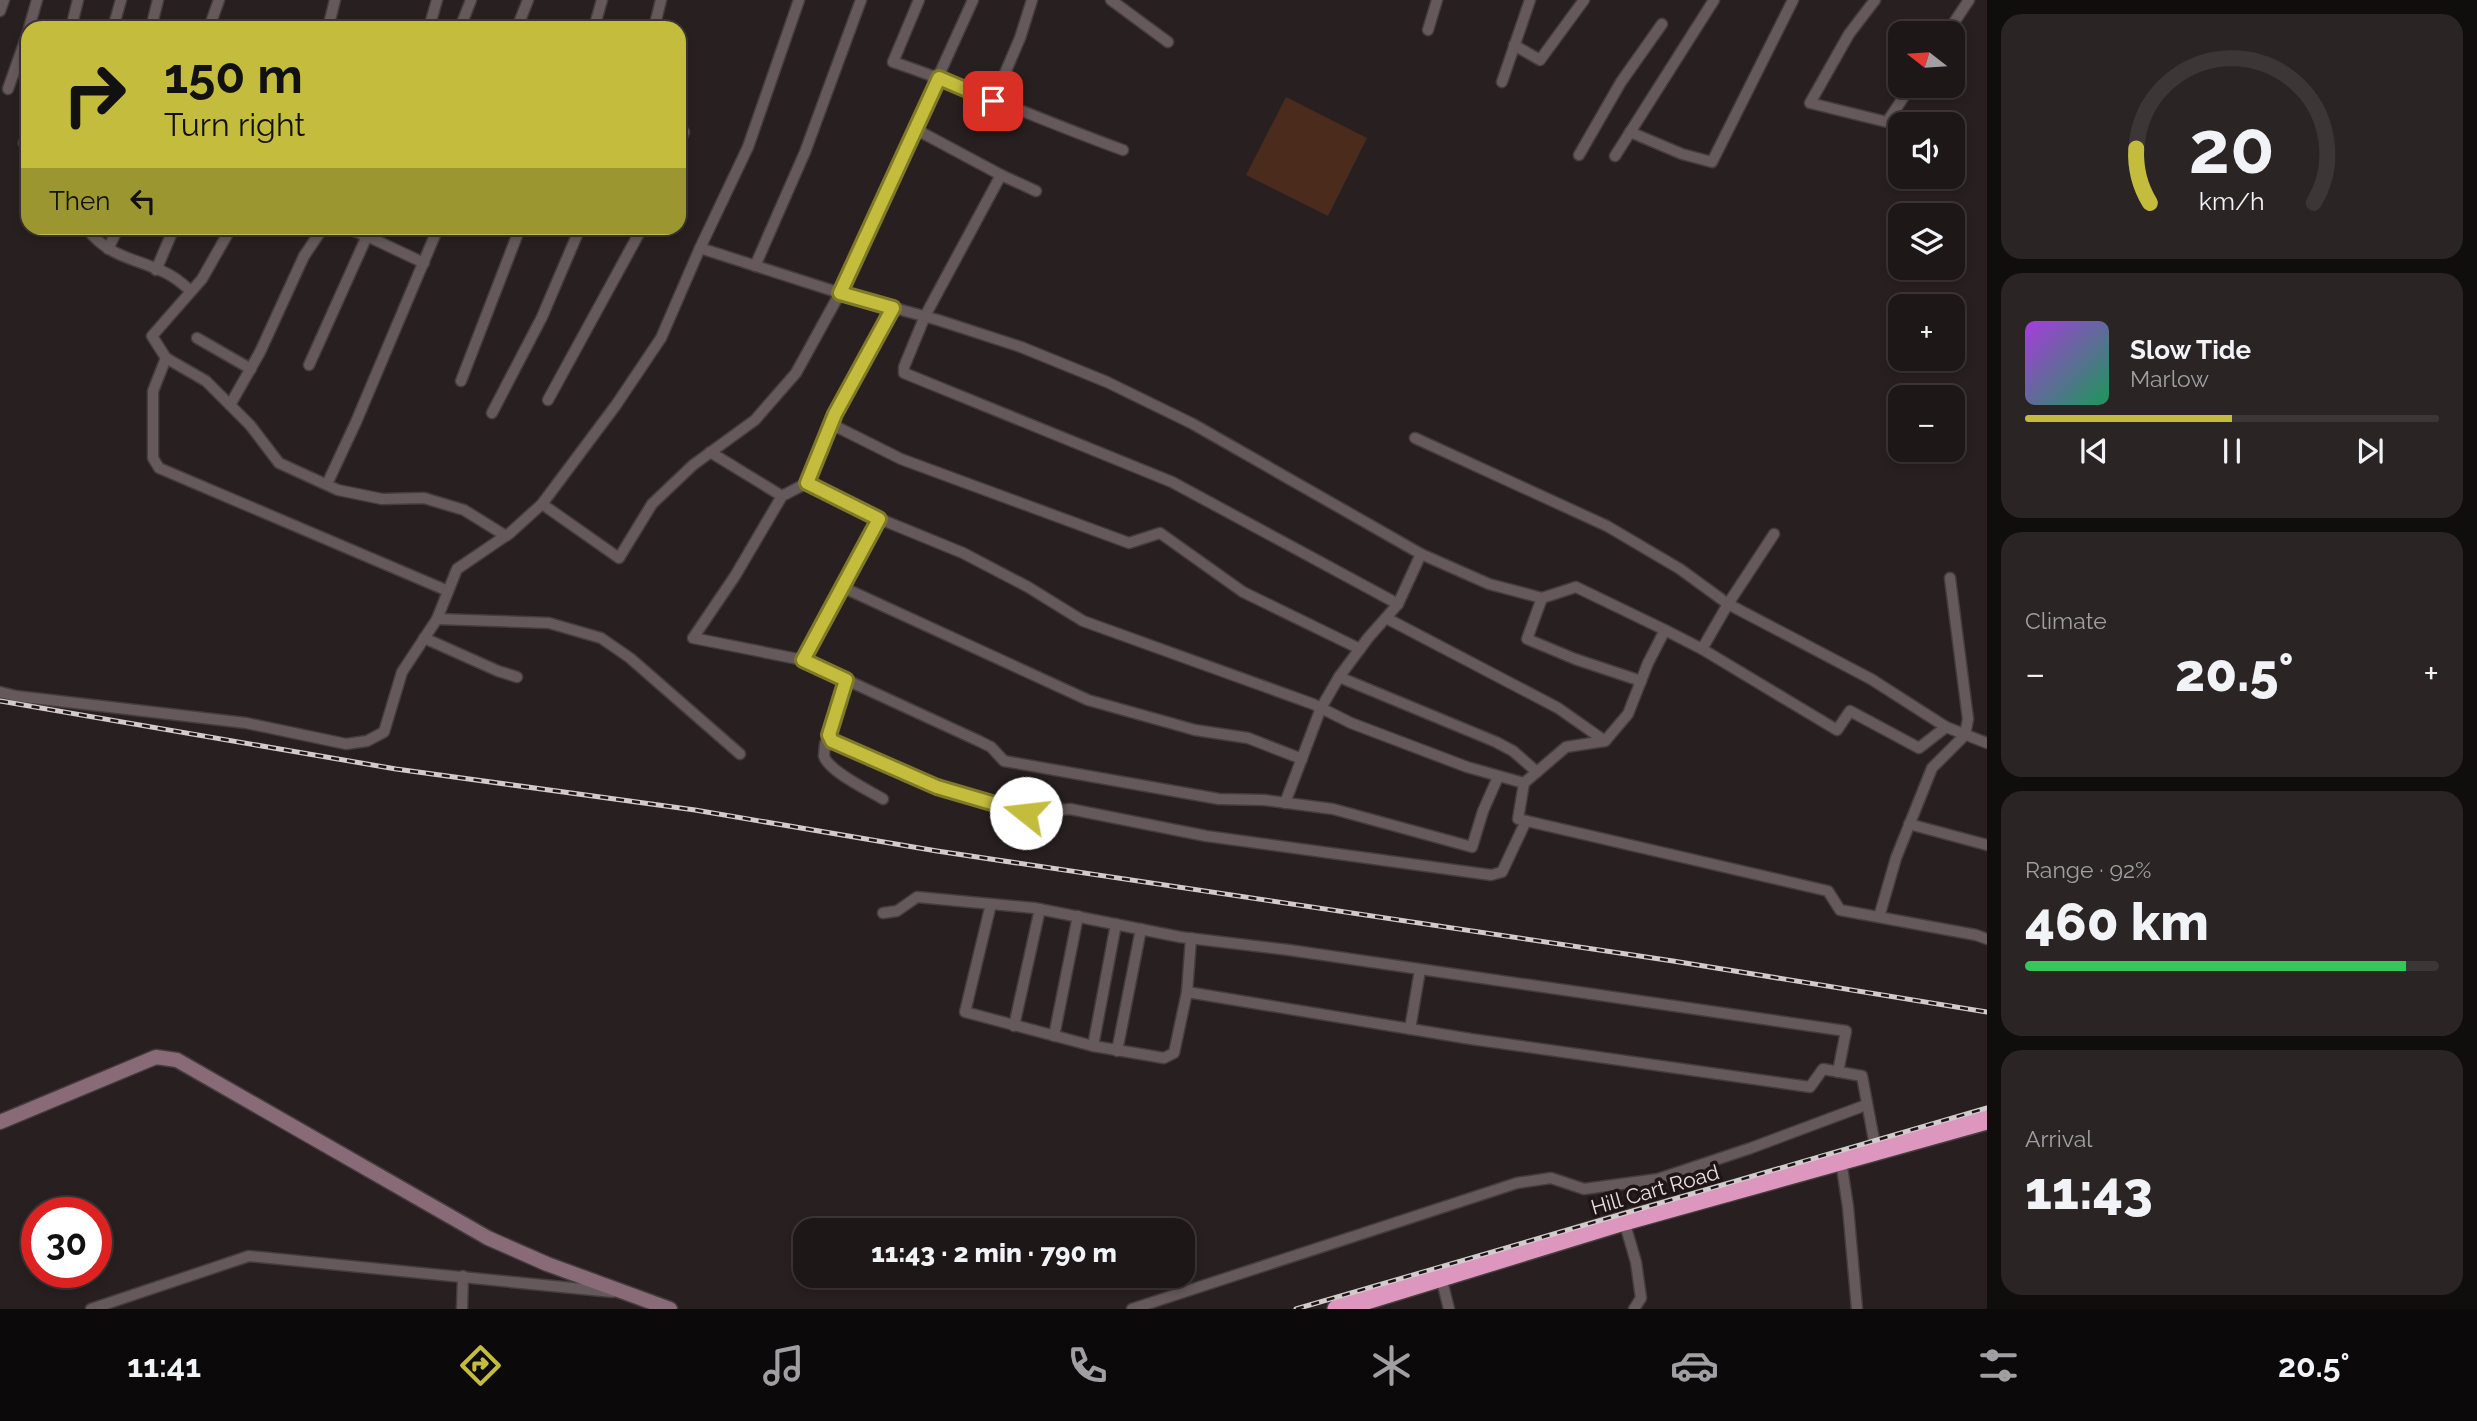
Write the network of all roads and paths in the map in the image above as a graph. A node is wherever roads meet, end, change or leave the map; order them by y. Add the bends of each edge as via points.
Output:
1 (4, 0) edge
2 (37, 0) edge
3 (78, 0) edge
4 (121, 0) edge
5 (158, 0) edge
6 (219, 0) edge
7 (335, 0) edge
8 (437, 0) edge
9 (471, 0) edge
10 (528, 0) edge
11 (602, 0) edge
12 (661, 0) edge
13 (799, 0) edge
14 (861, 0) edge
15 (919, 0) edge
16 (973, 0) edge
17 (1032, 0) edge
18 (1111, 0) edge
19 (1437, 0) edge
20 (1530, 0) edge
21 (1584, 0) edge
22 (1714, 0) edge
23 (1793, 0) edge
24 (1875, 0) edge
25 (1969, 0) edge
26 (0, 11) edge
27 (31, 21) edge
28 (73, 21) edge
29 (115, 21) edge
30 (153, 21) edge
31 (212, 21) edge
32 (330, 21) edge
33 (431, 21) edge
34 (463, 21) edge
35 (520, 21) edge
36 (596, 21) edge
37 (656, 21) edge
38 (1955, 21) edge
39 (1662, 24) dead end
40 (1428, 30) dead end
41 (1168, 42) dead end
42 (1514, 45) junction
43 (21, 52) edge
44 (939, 78) junction
45 (1502, 82) dead end
46 (8, 89) dead end
47 (1903, 98) edge
48 (993, 101) junction
49 (915, 129) junction
50 (1630, 132) junction
51 (1123, 150) dead end
52 (1578, 155) dead end
53 (1615, 156) dead end
54 (1001, 176) junction
55 (1036, 191) dead end
56 (92, 235) edge
57 (115, 235) edge
58 (171, 235) edge
59 (227, 235) edge
60 (318, 235) edge
61 (368, 235) edge
62 (374, 235) edge
63 (435, 235) edge
64 (517, 235) edge
65 (577, 235) edge
66 (638, 235) edge
67 (699, 248) junction
68 (108, 249) junction
69 (424, 263) junction
70 (755, 266) junction
71 (156, 270) junction
72 (191, 291) junction
73 (840, 293) junction
74 (893, 308) junction
75 (925, 316) junction
76 (197, 338) dead end
77 (166, 358) junction
78 (309, 365) dead end
79 (251, 369) junction
80 (461, 381) dead end
81 (548, 400) dead end
82 (230, 405) junction
83 (492, 413) dead end
84 (831, 424) junction
85 (1415, 438) dead end
86 (710, 452) junction
87 (807, 483) junction
88 (327, 484) junction
89 (782, 496) junction
90 (542, 504) junction
91 (879, 519) junction
92 (1774, 534) dead end
93 (506, 536) junction
94 (1421, 554) junction
95 (1950, 578) dead end
96 (842, 587) junction
97 (448, 591) junction
98 (1542, 598) junction
99 (1398, 604) junction
100 (1728, 604) junction
101 (1386, 618) junction
102 (437, 619) junction
103 (1665, 630) junction
104 (424, 638) junction
105 (1360, 649) junction
106 (1702, 649) junction
107 (803, 660) junction
108 (517, 677) dead end
109 (1339, 677) junction
110 (846, 680) junction
111 (1641, 681) junction
112 (0, 692) edge
113 (1321, 708) junction
114 (1947, 727) junction
115 (1965, 735) junction
116 (832, 741) junction
117 (1605, 741) junction
118 (1987, 743) edge
119 (740, 754) dead end
120 (1302, 759) junction
121 (1538, 772) junction
122 (1498, 777) junction
123 (1524, 783) junction
124 (883, 799) dead end
125 (1285, 803) junction
126 (1526, 821) junction
127 (1909, 824) junction
128 (1987, 845) edge
129 (991, 904) junction
130 (1040, 909) junction
131 (883, 913) dead end
132 (1078, 916) junction
133 (1879, 917) junction
134 (1116, 924) junction
135 (1140, 929) junction
136 (1191, 938) junction
137 (1987, 939) edge
138 (1420, 970) junction
139 (1187, 992) junction
140 (1014, 1026) junction
141 (1410, 1029) junction
142 (1054, 1037) junction
143 (1093, 1046) junction
144 (1117, 1051) junction
145 (1838, 1072) junction
146 (1866, 1105) junction
147 (1987, 1120) edge
148 (0, 1122) edge
149 (1875, 1151) junction
150 (1841, 1161) junction
151 (1624, 1221) junction
152 (463, 1276) junction
153 (1441, 1277) junction
154 (628, 1294) junction
155 (91, 1309) edge
156 (462, 1309) edge
157 (670, 1309) edge
158 (1132, 1309) edge
159 (1337, 1309) edge
160 (1449, 1309) edge
161 (1634, 1309) edge
162 (1857, 1309) edge

1 - 26 street
2 - 27 street
3 - 28 street
4 - 29 street
5 - 30 street
6 - 31 street
7 - 32 street
8 - 33 street
9 - 34 street
10 - 35 street
11 - 36 street
12 - 37 street
13 - 67 street via 748,147
14 - 70 street via 805,152
15 - 44 street via 893,62
16 - 44 street
17 - 48 street
18 - 41 street
19 - 40 street
20 - 42 street
21 - 42 street via 1540,60
22 - 50 street
23 - 50 street via 1712,162
24 - 47 street via 1849,34 1810,103 1886,122
25 - 38 street
39 - 52 street
42 - 45 street
43 - 46 street
44 - 48 street
44 - 49 street
48 - 51 street
49 - 54 street
49 - 73 street
50 - 53 street
54 - 55 street
54 - 75 street
56 - 68 street
57 - 68 street
58 - 71 street
59 - 72 street
60 - 79 street
61 - 78 street
62 - 69 street
63 - 69 street
64 - 80 street
65 - 83 street via 542,317
66 - 81 street
67 - 70 street
67 - 90 street via 661,338
68 - 71 street
69 - 88 street
70 - 73 street
71 - 72 street
72 - 77 street via 152,336
73 - 74 street
73 - 86 street via 796,373 755,420
74 - 75 street
74 - 84 street
75 - 94 street via 1021,347 1107,382 1193,424
75 - 99 street via 904,373 1172,482
76 - 79 street
77 - 82 street via 206,382
77 - 97 street via 153,391 153,458 159,468
79 - 82 street
82 - 88 street via 279,463
84 - 87 street
84 - 105 street via 901,459 1129,543 1160,533 1243,592
85 - 100 street via 1607,526 1681,569
86 - 89 street
86 - 90 street via 652,504 619,558
87 - 89 street
87 - 91 street
88 - 93 street via 382,499 424,498 464,510
89 - 107 street via 693,638
90 - 93 street
91 - 96 street
91 - 113 street via 963,553 1083,621
92 - 100 street
93 - 97 street via 457,569
94 - 98 street via 1489,584
94 - 99 street
95 - 115 street via 1968,719
96 - 107 street
96 - 120 street via 1088,700 1195,730 1248,737
97 - 102 street
98 - 103 street via 1576,587
98 - 111 street via 1528,639
99 - 101 street
100 - 106 street
100 - 114 street via 1871,679
101 - 105 street
101 - 117 street via 1558,708
102 - 104 street
102 - 119 street via 549,623 601,638
103 - 106 street
103 - 111 street
104 - 108 street
104 - 112 street via 402,672 384,732 346,744 246,723
105 - 109 street
106 - 114 street via 1837,730 1850,711 1919,748
107 - 110 street
109 - 113 street
109 - 121 street via 1496,741
110 - 116 street via 829,735
110 - 125 street via 991,747 1004,761 1219,799
111 - 117 street via 1628,713
113 - 120 street
113 - 122 street
114 - 115 street
115 - 118 street
115 - 127 street via 1932,768
116 - 124 street via 824,750 829,763
116 - 126 street via 937,787 1026,813 1070,809 1206,836 1492,875 1508,865
117 - 121 street via 1566,747
120 - 125 street
121 - 123 street
122 - 123 street
122 - 125 street via 1472,847 1333,809
123 - 126 street via 1518,819
126 - 133 street via 1828,891 1840,910
127 - 128 street
127 - 133 street
129 - 130 street
129 - 131 street via 916,897 897,911
129 - 140 street via 965,1012
130 - 132 street
130 - 140 street
132 - 134 street
132 - 142 street
133 - 137 street
134 - 135 street
134 - 143 street
135 - 136 street
135 - 144 street
136 - 138 street
136 - 139 street
138 - 141 street
138 - 145 street via 1846,1031
139 - 141 street
139 - 144 street via 1170,1057
140 - 142 street
141 - 145 street via 1810,1087 1823,1069
142 - 143 street
143 - 144 street
145 - 146 street via 1862,1076
146 - 149 street
146 - 158 street via 1658,1178 1584,1189 1551,1178 1517,1183
147 - 149 highway, Hill Cart Road
148 - 154 street via 156,1057 177,1060 488,1238
149 - 150 highway, Hill Cart Road
150 - 151 highway, Hill Cart Road
150 - 162 street
151 - 153 highway, Hill Cart Road
151 - 161 street via 1641,1298
152 - 154 street
152 - 155 street via 249,1255
152 - 156 street
153 - 159 highway, Hill Cart Road
153 - 160 street
154 - 157 street

